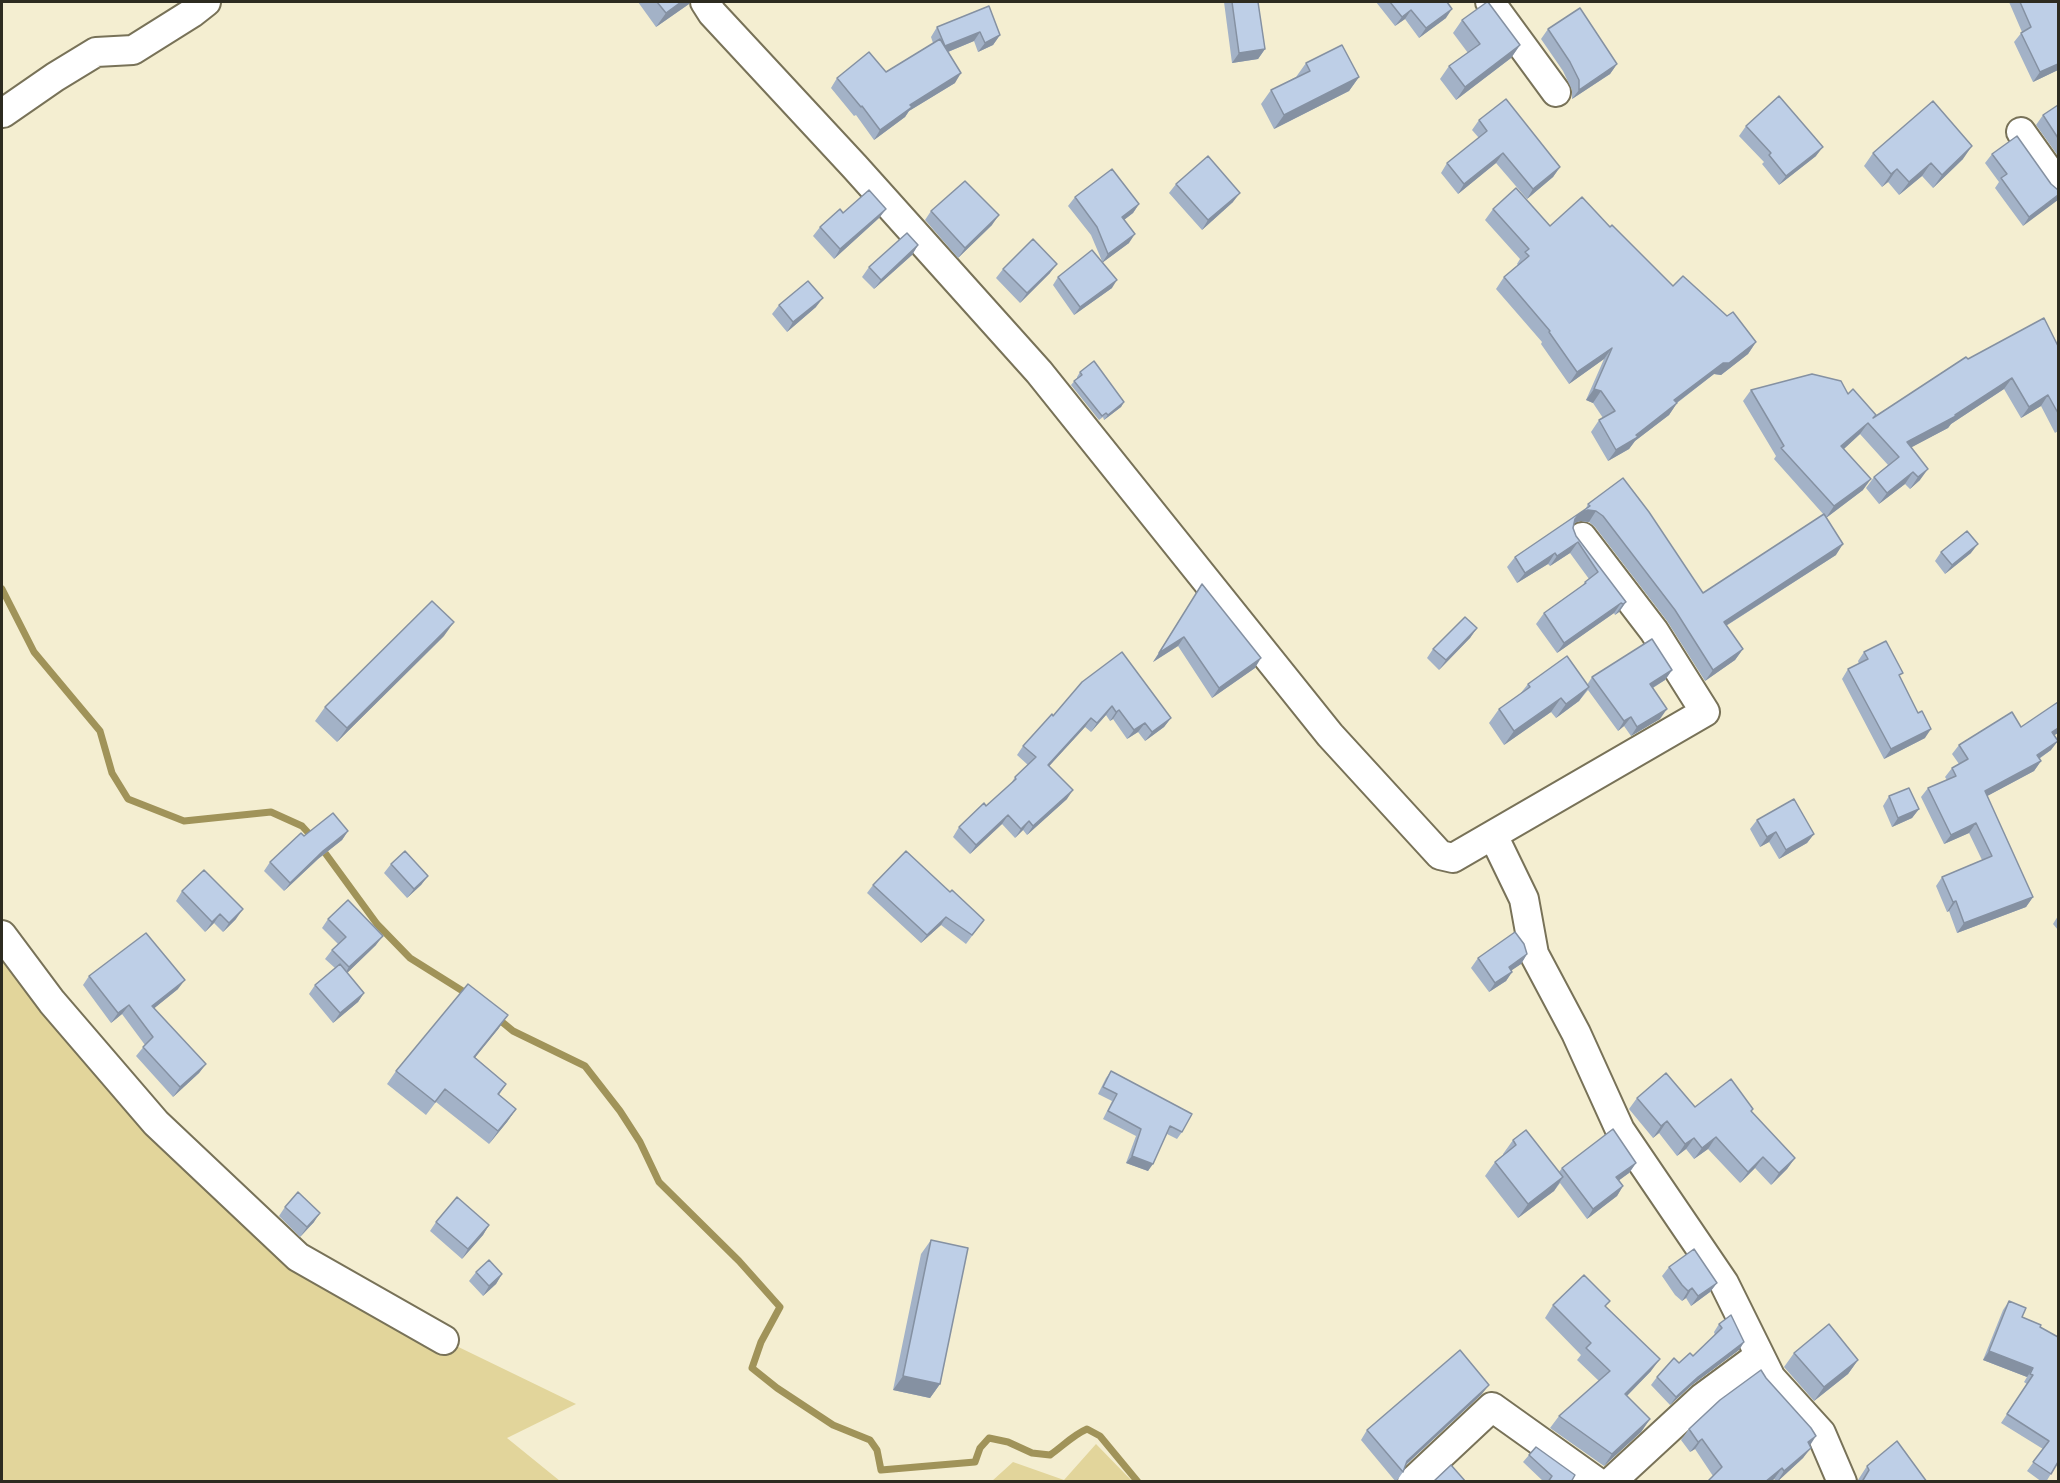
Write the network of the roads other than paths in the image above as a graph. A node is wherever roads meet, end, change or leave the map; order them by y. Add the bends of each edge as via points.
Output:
1 (206, 2) edge
2 (705, 2) edge
3 (1490, 2) edge
4 (1556, 92) dead end
5 (3, 113) dead end
6 (2021, 132) dead end
7 (2058, 184) edge
8 (1582, 537) dead end
9 (1493, 835) junction
10 (2, 935) edge
11 (444, 1340) dead end
12 (1760, 1356) junction
13 (1412, 1482) edge
14 (1597, 1482) edge
15 (1611, 1482) edge
16 (1842, 1482) edge

1 - 5 street via 133,50 96,52
2 - 9 street via 1039,372 1330,735 1440,855 1453,858
3 - 4 street
6 - 7 street
8 - 9 street via 1654,631 1705,712
9 - 12 street via 1524,899 1534,954 1576,1033 1620,1130 1724,1283
10 - 11 street via 52,1002 156,1123 298,1257
12 - 15 street via 1702,1398
12 - 16 street via 1772,1378 1821,1433
13 - 14 street via 1492,1407

